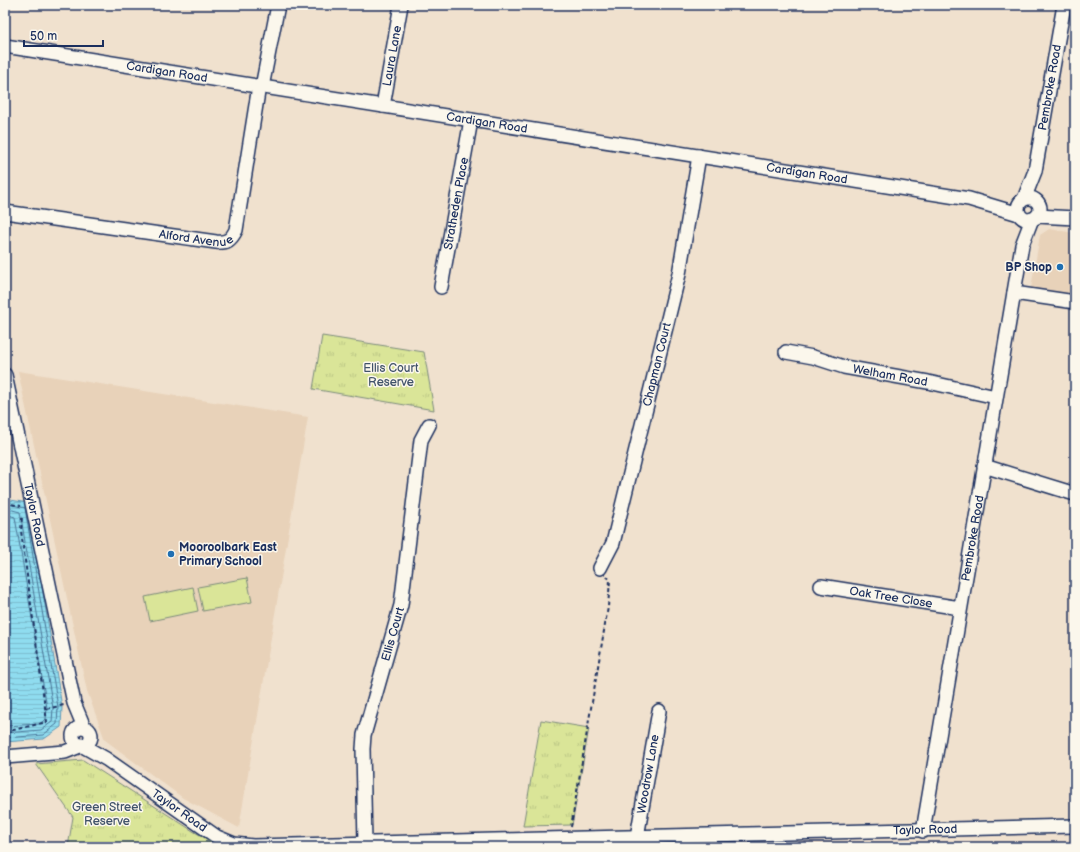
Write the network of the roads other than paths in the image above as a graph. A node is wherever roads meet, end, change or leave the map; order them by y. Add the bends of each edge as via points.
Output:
1 (278, 5) edge
2 (401, 5) edge
3 (1064, 5) edge
4 (5, 46) edge
5 (261, 86) junction
6 (382, 106) junction
7 (471, 120) junction
8 (699, 156) junction
9 (1029, 209) junction
10 (5, 212) edge
11 (1075, 216) edge
12 (441, 287) dead end
13 (1014, 293) junction
14 (1075, 302) edge
15 (786, 352) dead end
16 (5, 375) edge
17 (996, 397) junction
18 (429, 425) dead end
19 (984, 466) junction
20 (1075, 494) edge
21 (600, 568) road end
22 (821, 586) dead end
23 (960, 608) junction
24 (659, 711) dead end
25 (80, 737) junction
26 (5, 758) edge
27 (1075, 826) edge
28 (923, 831) junction
29 (637, 837) junction
30 (364, 843) junction
31 (596, 843) edge
32 (253, 846) edge

1 - 5 street
2 - 6 street, Laura Lane
3 - 9 street, Pembroke Road
4 - 5 street, Cardigan Road
5 - 6 street, Cardigan Road
5 - 10 street, Alford Avenue via 236,230 230,240 216,242
6 - 7 street, Cardigan Road
7 - 8 street, Cardigan Road
7 - 12 street, Stratheden Place
8 - 9 street, Cardigan Road
8 - 21 street, Chapman Court via 679,274 613,543
9 - 11 street, Cardigan Road
9 - 13 street, Pembroke Road
13 - 14 street
13 - 17 street, Pembroke Road
15 - 17 street, Welham Road via 844,367
16 - 25 street, Taylor Road
17 - 19 street, Pembroke Road
18 - 30 street, Ellis Court via 421,440 401,605 364,735
19 - 20 street
19 - 23 street, Pembroke Road
22 - 23 street, Oak Tree Close
23 - 28 street, Pembroke Road
24 - 29 street, Woodrow Lane
25 - 26 street via 27,755
25 - 32 street, Taylor Road via 106,759 217,837 234,844
27 - 28 street, Taylor Road
28 - 29 street, Taylor Road
29 - 31 street, Taylor Road
30 - 31 street, Taylor Road
30 - 32 street, Taylor Road

